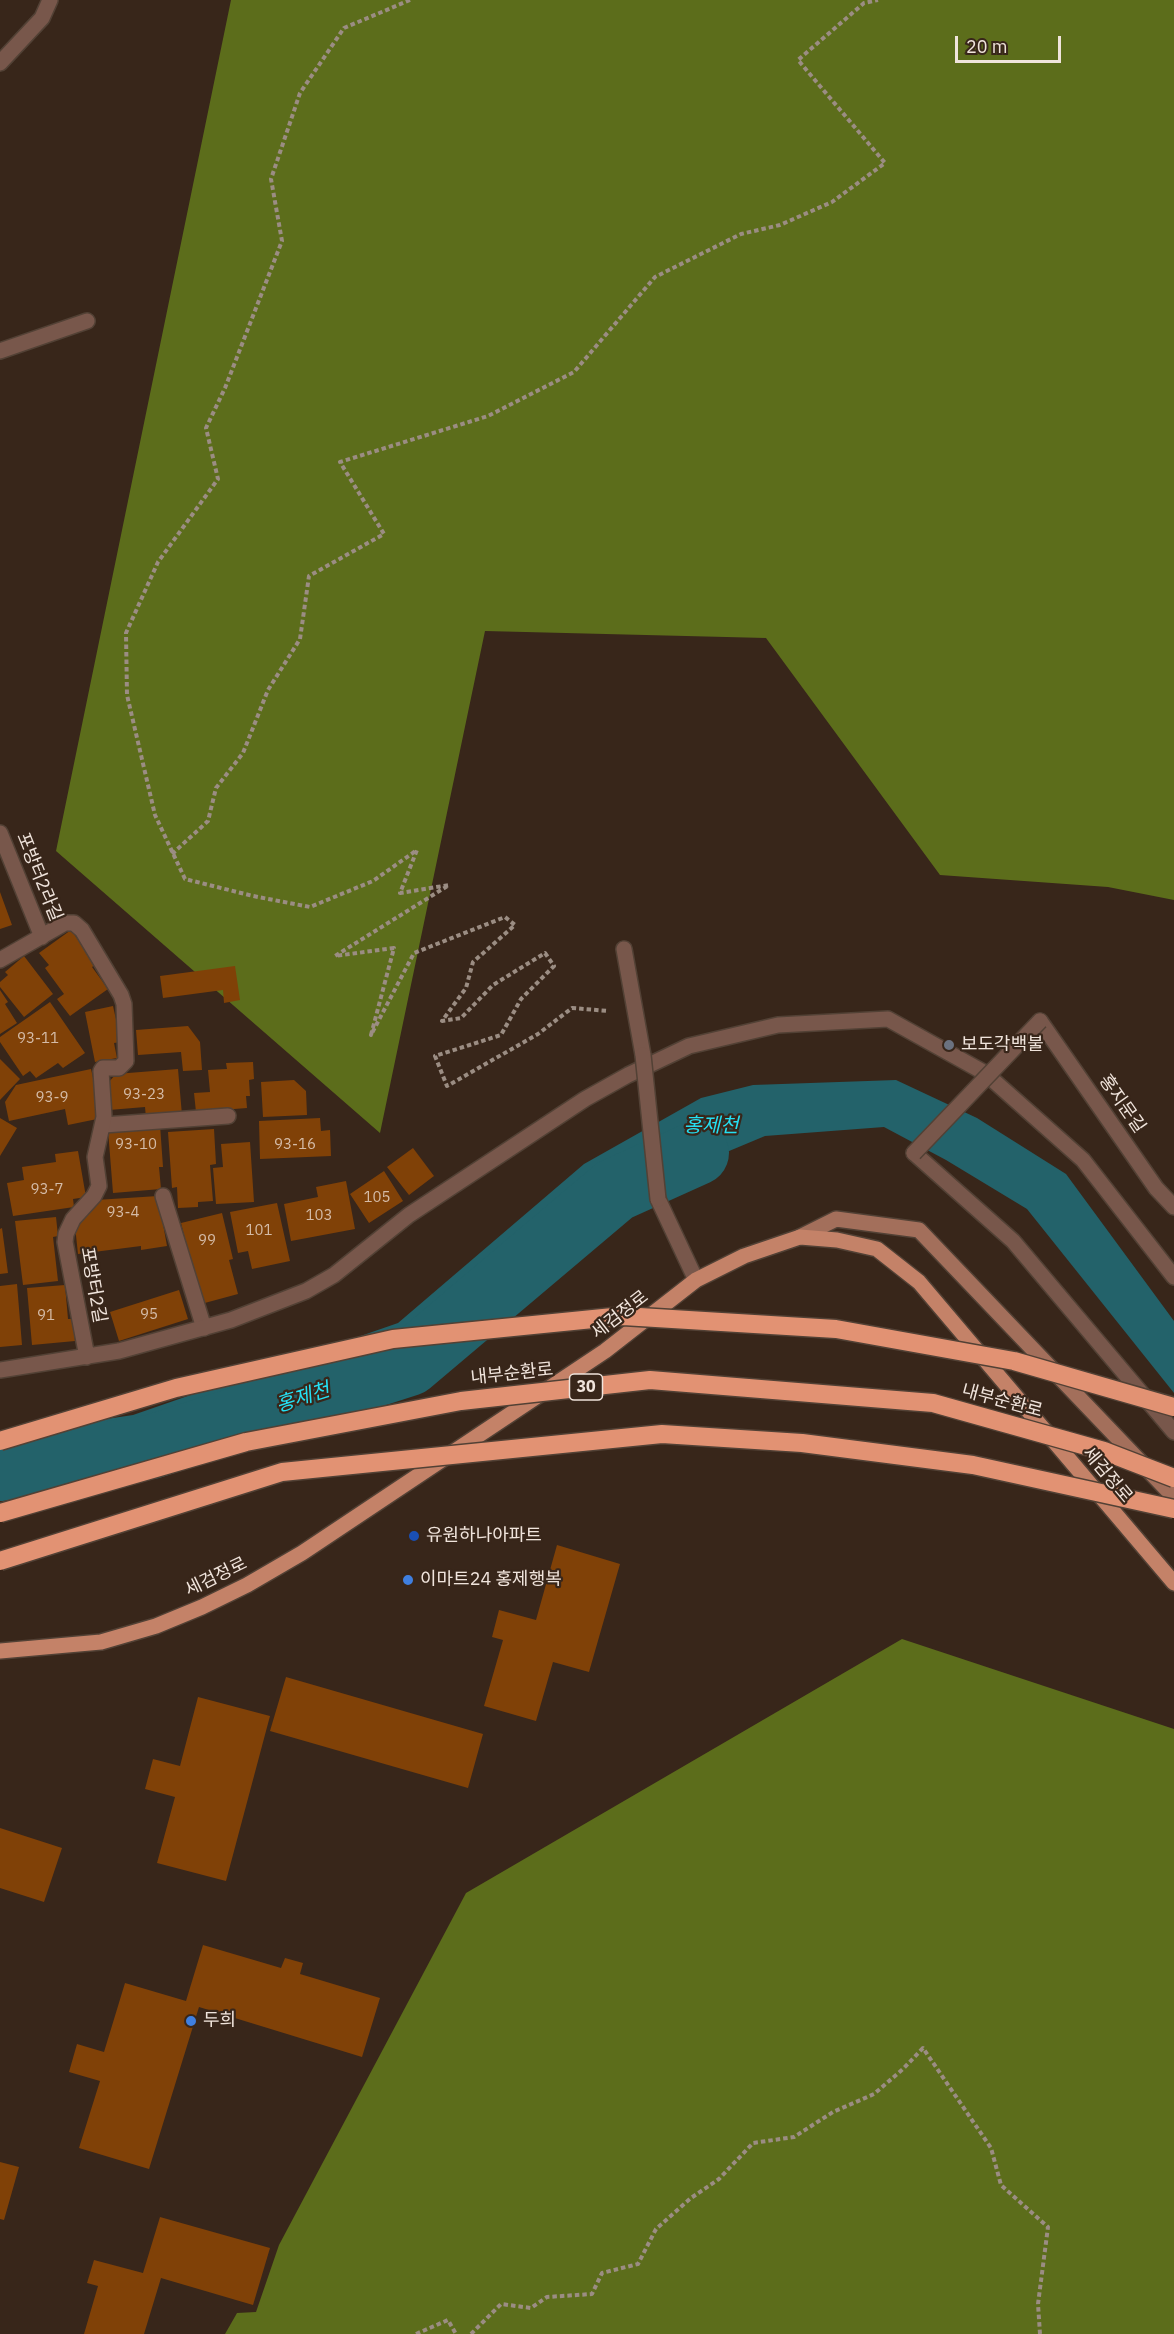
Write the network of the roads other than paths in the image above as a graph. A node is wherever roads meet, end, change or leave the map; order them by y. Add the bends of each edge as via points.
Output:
1 (50, 0) edge
2 (0, 63) edge
3 (87, 321) dead end
4 (0, 351) edge
5 (0, 832) edge
6 (42, 937) junction
7 (624, 949) dead end
8 (0, 960) edge
9 (228, 1116) dead end
10 (104, 1125) junction
11 (163, 1196) dead end
12 (1174, 1208) edge
13 (800, 1237) junction
14 (1174, 1277) edge
15 (696, 1280) junction
16 (204, 1328) junction
17 (87, 1357) junction
18 (0, 1370) edge
19 (1174, 1407) edge
20 (1174, 1432) edge
21 (0, 1441) edge
22 (1174, 1478) edge
23 (1174, 1497) edge
24 (1174, 1509) edge
25 (0, 1514) edge
26 (0, 1561) edge
27 (1174, 1583) edge
28 (0, 1651) edge

1 - 2 street via 42,18
3 - 4 street
5 - 6 street, 포방터2라길
6 - 8 street, 포방터2길
6 - 10 street, 포방터2길 via 64,923 77,925 121,995 127,1058 122,1067 102,1070
7 - 15 street, bridge via 643,1055 658,1199
9 - 10 street
10 - 17 street, 포방터2길 via 95,1157 99,1186 73,1219 65,1242
11 - 16 street
12 - 20 street, 홍지문길, bridge via 1040,1021 914,1153 1013,1241
13 - 15 main road, 세검정로 via 744,1256
13 - 23 main road via 836,1219 919,1230
13 - 27 main road, 세검정로 via 877,1249 919,1282
14 - 16 street via 1083,1160 985,1073 888,1019 778,1025 689,1046 585,1099 409,1215 334,1275 306,1291
15 - 28 main road, 세검정로 via 605,1351 492,1428 247,1585 156,1626 101,1642
16 - 17 street
17 - 18 street
19 - 21 highway, bridge via 1014,1361 836,1329 623,1316 393,1339 176,1388
22 - 25 highway, 내부순환로 / 30, bridge via 1104,1450 933,1403 650,1380 461,1401 246,1442
24 - 26 highway, bridge via 973,1465 802,1443 662,1434 282,1472

